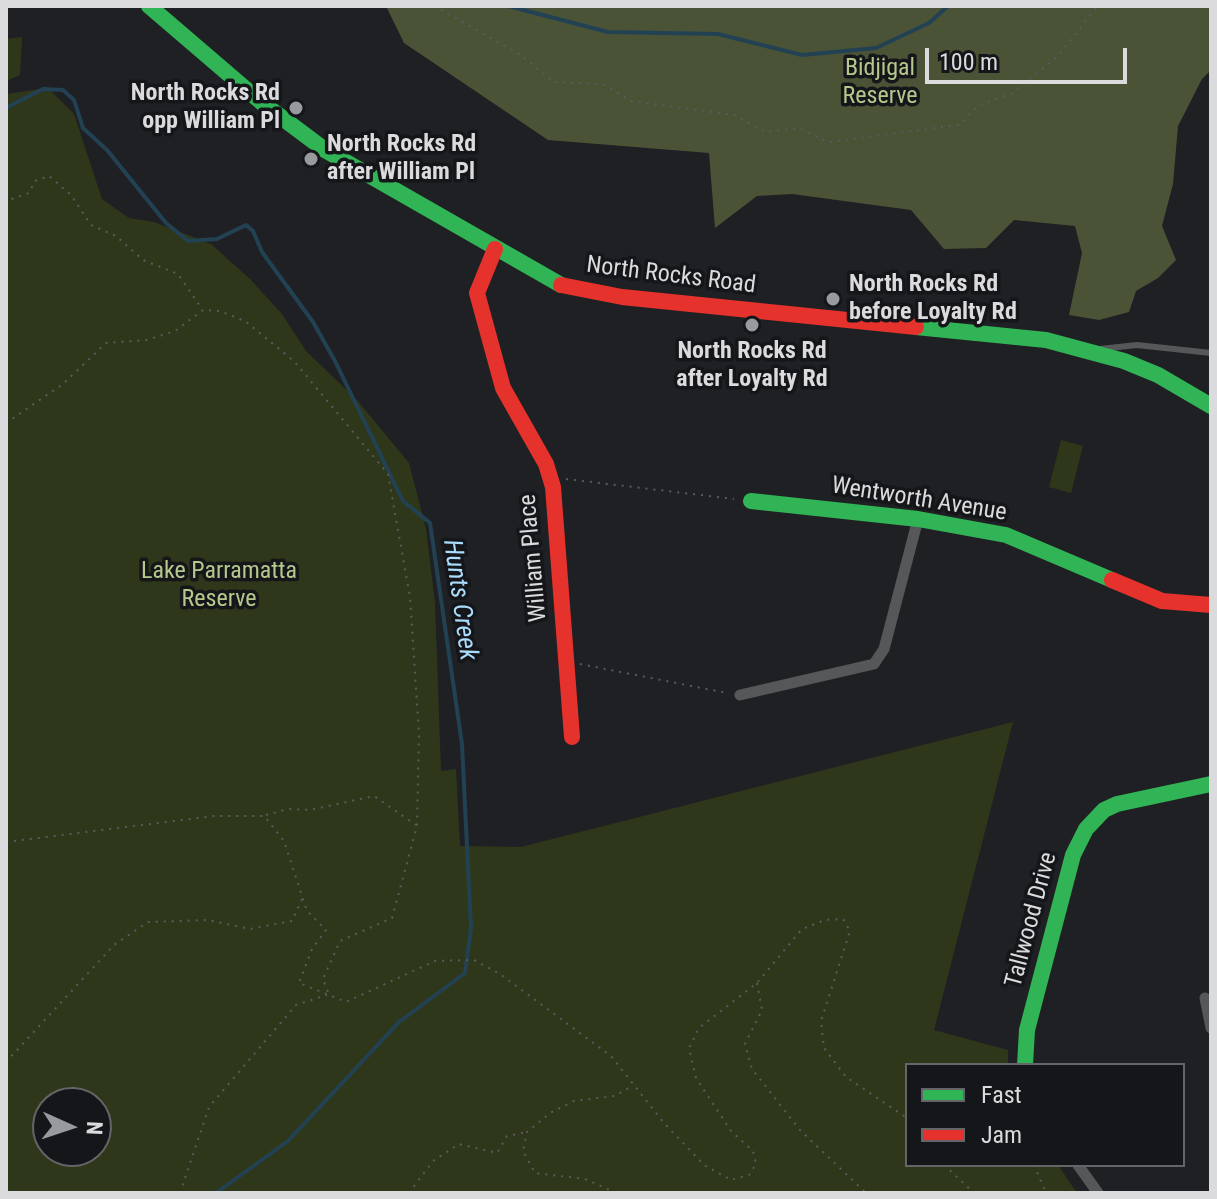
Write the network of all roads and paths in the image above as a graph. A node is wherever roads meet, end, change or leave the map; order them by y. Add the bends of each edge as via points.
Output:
1 (149, 6) edge
2 (434, 6) edge
3 (1097, 6) edge
4 (6, 205) edge
5 (495, 249) junction
6 (203, 310) junction
7 (1093, 350) junction
8 (1211, 353) edge
9 (1211, 406) edge
10 (6, 423) edge
11 (550, 477) junction
12 (751, 501) joint
13 (918, 519) junction
14 (1211, 605) edge
15 (566, 662) junction
16 (740, 695) joint
17 (572, 737) dead end
18 (1211, 784) edge
19 (264, 816) junction
20 (417, 826) junction
21 (6, 842) edge
22 (302, 898) junction
23 (757, 983) junction
24 (329, 995) junction
25 (1205, 998) dead end
26 (1211, 1028) edge
27 (6, 1062) edge
28 (1025, 1063) edge
29 (633, 1085) junction
30 (905, 1117) edge
31 (527, 1132) junction
32 (946, 1167) edge
33 (1035, 1167) edge
34 (1079, 1167) edge
35 (180, 1193) edge
36 (409, 1193) edge
37 (616, 1193) edge
38 (866, 1193) edge
39 (974, 1193) edge
40 (1046, 1193) edge
41 (1098, 1193) edge

1 - 5 street, North Rocks Road via 293,128
2 - 3 path via 519,54 554,82 603,84 631,101 735,115 765,132 799,128 828,142 959,125 979,105 1013,93 1059,55
4 - 6 path via 49,176 71,195 91,225 116,236 143,260 178,274
5 - 7 street, North Rocks Road via 543,277 599,295 1046,340
5 - 11 street, William Place via 480,278 479,304 503,388
6 - 10 path via 175,331 147,340 106,343 63,384
6 - 20 path via 245,321 294,361 388,474 410,597 419,734
7 - 8 lane via 1137,345
7 - 9 street, North Rocks Road via 1158,375
11 - 12 path
11 - 15 street, William Place
12 - 13 street, Wentworth Avenue
13 - 14 street, Wentworth Avenue via 1006,535 1162,601
13 - 16 street via 884,649 874,664
15 - 16 path
15 - 17 street, William Place
18 - 28 street, Tallwood Drive via 1117,804 1086,829 1073,855 1027,1030
19 - 20 path via 374,796
19 - 21 path via 214,816
19 - 22 path via 284,841
20 - 24 path via 392,918 340,941 323,979
22 - 24 path via 326,930 299,983
22 - 27 path via 292,921 250,929 208,920 148,922 114,945
23 - 29 path via 699,1028 689,1048 696,1078 731,1131 753,1151 756,1164 749,1175 731,1180 704,1165
23 - 30 path via 802,929 843,919 850,931 821,1021 824,1048 846,1077
23 - 38 path via 762,1010 745,1044 752,1069 800,1130
24 - 29 path via 346,1002 421,966 466,959 500,974 611,1056
24 - 35 path via 296,1005 209,1107
25 - 26 street
29 - 31 path via 615,1096 574,1101
31 - 36 path via 507,1136 497,1153 459,1144 433,1161
31 - 37 path via 523,1151 535,1173 585,1179
32 - 39 path
33 - 40 path
34 - 41 street

